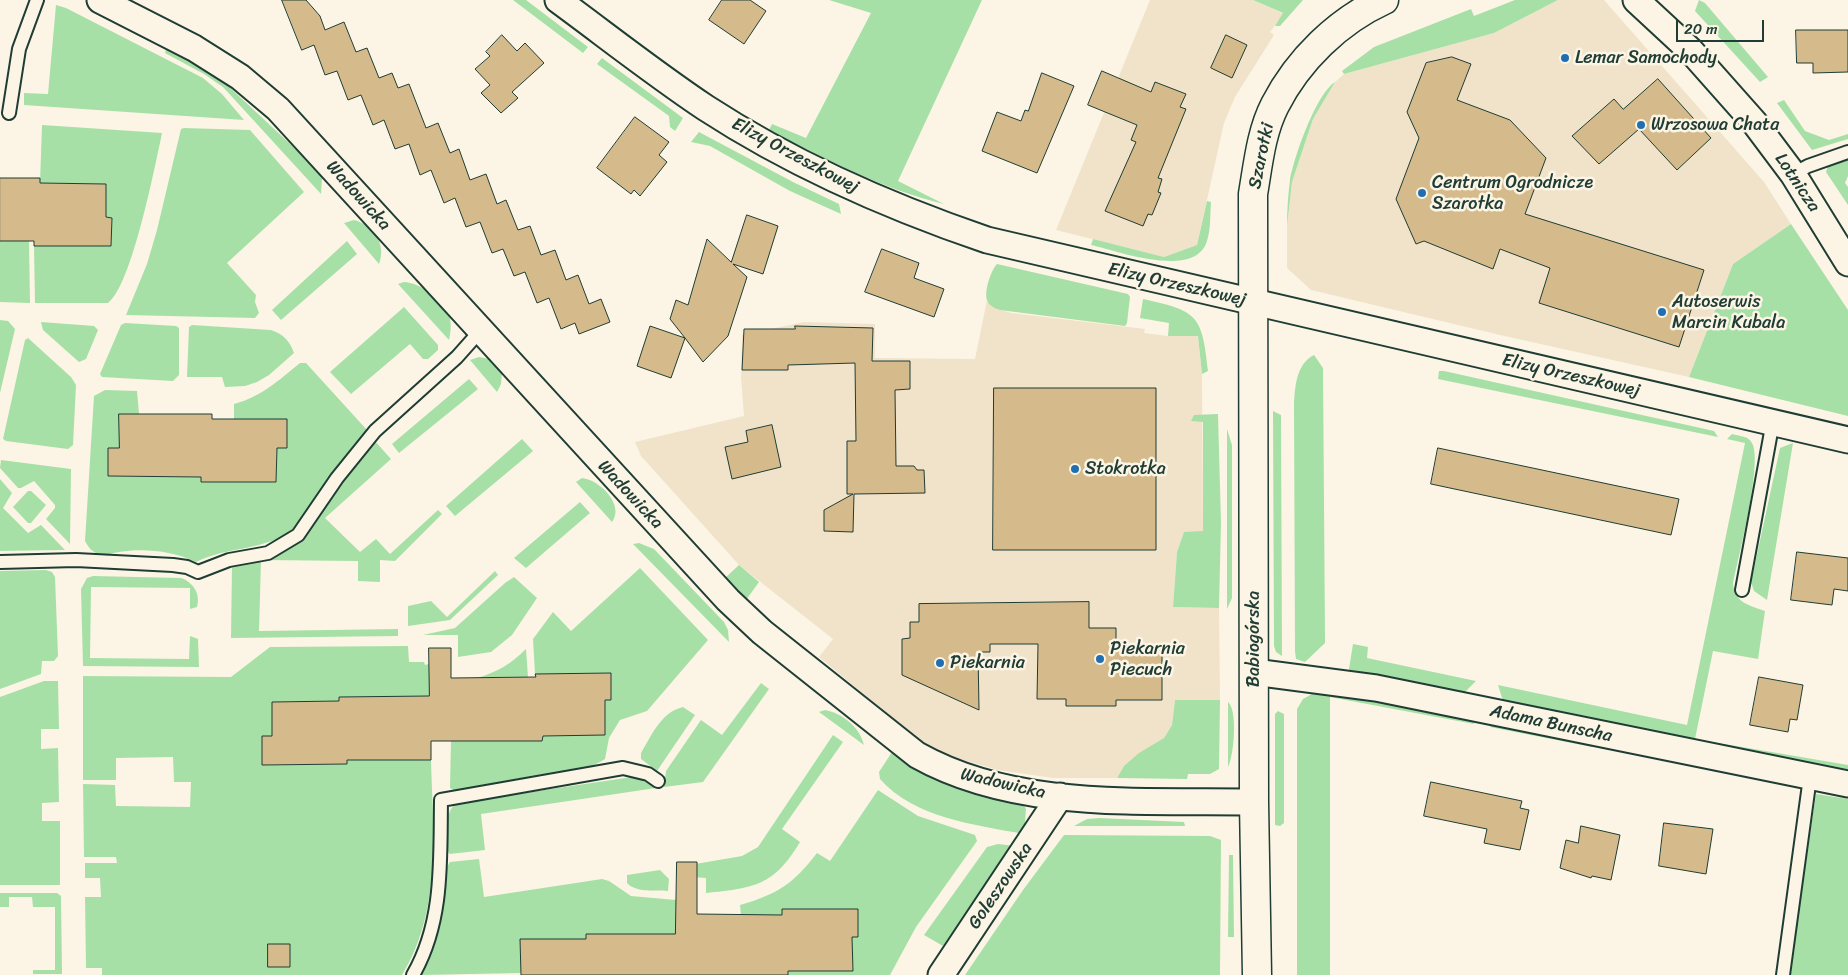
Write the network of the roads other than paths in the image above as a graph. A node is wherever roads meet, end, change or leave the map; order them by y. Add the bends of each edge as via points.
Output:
1 (37, 0) edge
2 (100, 0) edge
3 (558, 0) edge
4 (1384, 0) edge
5 (1636, 0) edge
6 (9, 113) dead end
7 (1848, 152) edge
8 (1793, 174) junction
9 (1848, 263) edge
10 (1252, 302) junction
11 (481, 330) junction
12 (1772, 422) junction
13 (1848, 440) edge
14 (0, 562) edge
15 (1742, 590) dead end
16 (1254, 672) junction
17 (1810, 777) junction
18 (658, 781) dead end
19 (1848, 784) edge
20 (1060, 796) junction
21 (1254, 802) junction
22 (414, 975) edge
23 (941, 975) edge
24 (1257, 975) edge
25 (1783, 975) edge

1 - 6 lane via 19,49
2 - 11 street, Wadowicka via 194,48 240,77 278,109
3 - 10 street, Elizy Orzeszkowej via 706,108 798,160 894,206 988,240
4 - 10 street, Szarotki via 1342,24 1299,66 1274,106 1260,147 1253,194
5 - 8 street, Lotnicza via 1724,86
7 - 8 lane
8 - 9 street, Lotnicza
10 - 12 street, Elizy Orzeszkowej
10 - 16 street, Babiogórska
11 - 14 lane via 457,357 375,431 337,478 298,535 268,553 229,560 198,572 173,565 76,560
11 - 20 street, Wadowicka via 728,600 762,632 890,735 937,766 987,784
12 - 13 street, Elizy Orzeszkowej
12 - 15 lane
16 - 17 street, Adama Bunscha via 1376,688
16 - 21 street, Babiogórska
17 - 19 street, Adama Bunscha
17 - 25 lane
18 - 22 lane via 648,774 623,768 441,800 435,919
20 - 21 street, Wadowicka
20 - 23 street, Goleszowska
21 - 24 street, Babiogórska

